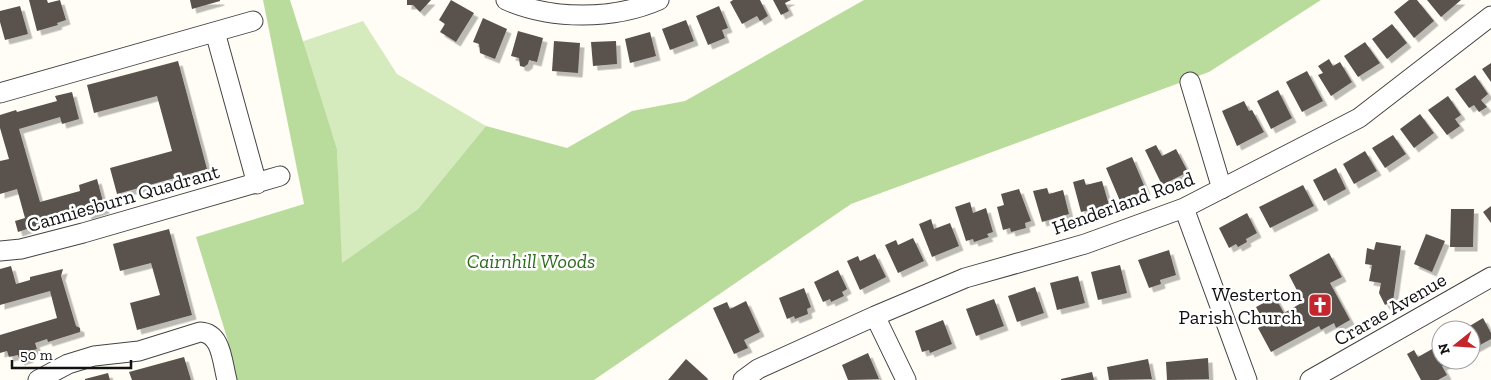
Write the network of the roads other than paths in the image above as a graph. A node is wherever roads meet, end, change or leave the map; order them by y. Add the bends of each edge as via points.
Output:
1 (506, 0) edge
2 (659, 0) edge
3 (1491, 16) edge
4 (253, 21) dead end
5 (215, 32) junction
6 (1190, 82) dead end
7 (0, 93) edge
8 (280, 176) dead end
9 (257, 184) junction
10 (1222, 188) junction
11 (1184, 208) junction
12 (0, 251) edge
13 (1491, 277) edge
14 (875, 316) junction
15 (38, 380) edge
16 (227, 380) edge
17 (743, 380) edge
18 (906, 380) edge
19 (1247, 380) edge
20 (1310, 380) edge

1 - 2 street via 551,12 583,14 614,13
3 - 10 street, Henderland Road via 1359,118
4 - 5 street
5 - 7 street
5 - 9 street
6 - 10 street
8 - 9 street, Canniesburn Quadrant
9 - 12 street, Canniesburn Quadrant via 33,247
10 - 11 street, Henderland Road
11 - 14 street, Henderland Road via 1085,244 965,278
11 - 19 street
13 - 20 street, Crarae Avenue
14 - 17 street, Henderland Road via 758,369
14 - 18 street
15 - 16 street via 94,356 139,351 200,332 208,332 215,338

